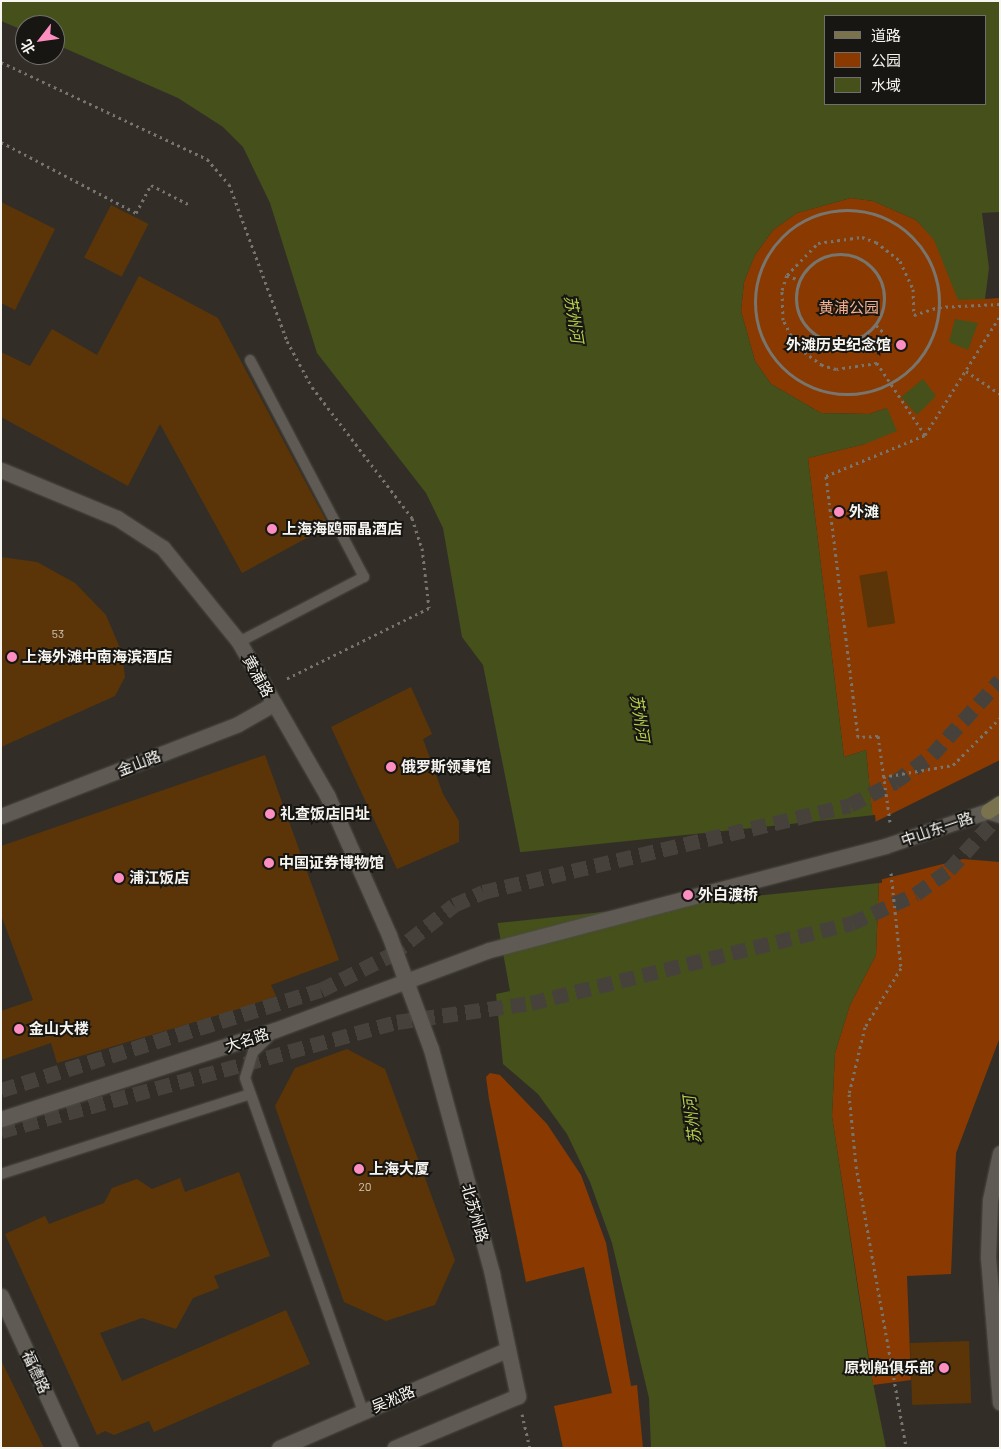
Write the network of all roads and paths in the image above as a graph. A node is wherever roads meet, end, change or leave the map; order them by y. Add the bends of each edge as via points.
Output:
1 (1, 62) edge
2 (1, 142) edge
3 (188, 204) dead end
4 (787, 275) junction
5 (799, 280) junction
6 (1000, 304) edge
7 (939, 306) junction
8 (1000, 316) edge
9 (876, 325) junction
10 (884, 333) dead end
11 (250, 360) dead end
12 (966, 370) junction
13 (889, 385) junction
14 (1000, 394) edge
15 (924, 435) junction
16 (1, 470) edge
17 (239, 642) junction
18 (265, 689) junction
19 (273, 704) junction
20 (1000, 718) edge
21 (883, 777) junction
22 (997, 810) edge
23 (1, 816) edge
24 (890, 822) dead end
25 (891, 873) dead end
26 (489, 950) joint
27 (407, 982) junction
28 (275, 1030) junction
29 (250, 1094) junction
30 (1, 1119) edge
31 (1000, 1153) edge
32 (1, 1174) edge
33 (1, 1296) edge
34 (507, 1350) junction
35 (518, 1396) junction
36 (1000, 1403) edge
37 (363, 1412) junction
38 (71, 1448) edge
39 (279, 1448) edge
40 (394, 1448) edge
41 (530, 1448) edge
42 (906, 1448) edge

1 - 18 path via 208,159 229,184 287,341 312,388 412,518 422,548 429,608
2 - 3 path via 136,213 151,185
4 - 5 path
4 - 7 path via 818,243 847,236 862,237 876,242 900,262 913,289 914,315
4 - 13 path via 782,290 783,320 798,347 822,365 836,369 878,363
5 - 9 path via 797,310 814,334 843,342 862,337
5 - 9 path via 820,258 840,254 859,258 875,271 883,289 883,308
6 - 7 path
7 - 13 path via 937,322 921,357
7 - 13 path via 930,262 905,230 887,219 867,212 826,212 788,231 774,246 757,284 756,305 764,338 778,362 794,376 832,392 853,394
8 - 12 path
9 - 10 path
11 - 17 lane via 364,577
12 - 14 path
12 - 15 path
13 - 15 path
15 - 21 path via 826,476 858,737 878,736
16 - 17 street, 黄浦路 via 147,534
17 - 18 street, 黄浦路
18 - 19 street, 黄浦路
19 - 23 street, 金山路 via 238,724
19 - 27 street, 黄浦路 via 327,796
20 - 21 path via 953,766
21 - 24 path
22 - 26 street, 中山东一路 via 885,846
25 - 42 path via 901,968 864,1027 849,1094 856,1166
26 - 27 street, 大名路
27 - 28 street, 大名路
27 - 34 street, 北苏州路 via 431,1049 492,1274
28 - 29 lane via 253,1052 245,1078
28 - 30 street, 大名路
29 - 32 lane
29 - 37 lane
31 - 36 street via 990,1200 988,1257
33 - 38 street, 福德路
34 - 35 street, 北苏州路
34 - 37 street, 吴淞路
35 - 40 street
35 - 41 path
37 - 39 street, 吴淞路

